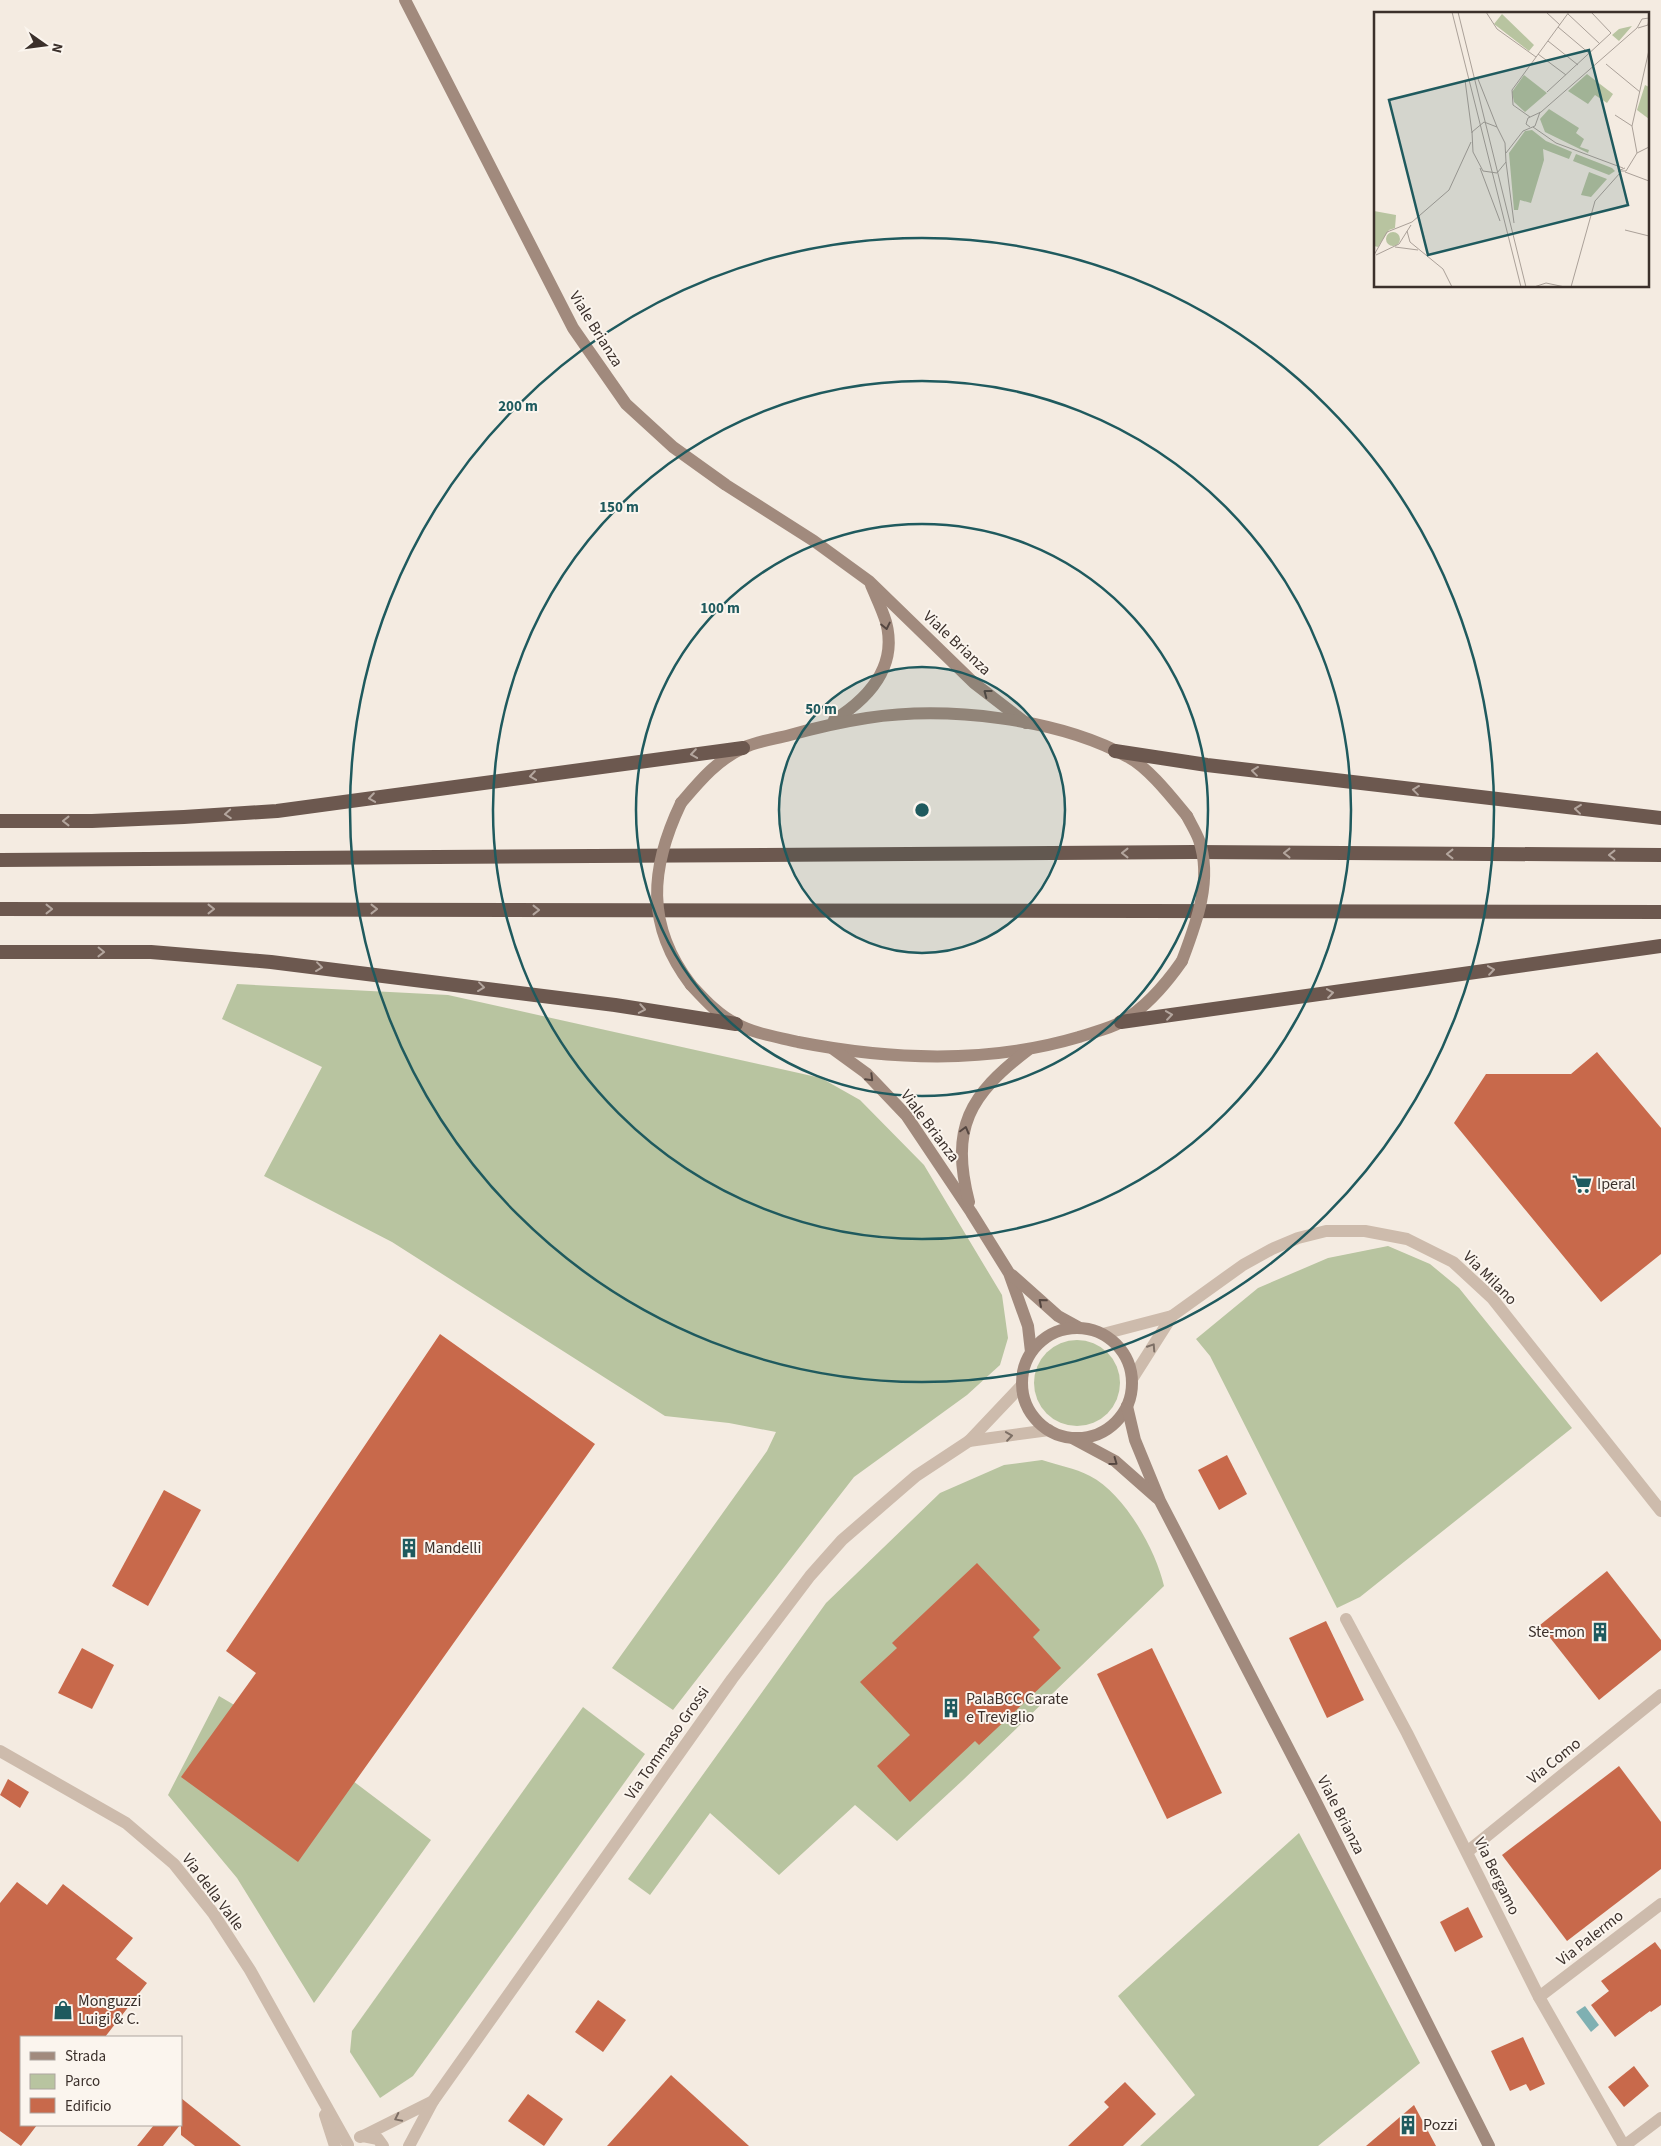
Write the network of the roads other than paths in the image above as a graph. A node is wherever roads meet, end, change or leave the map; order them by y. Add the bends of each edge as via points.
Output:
1 (405, 0) edge
2 (869, 581) junction
3 (1026, 723) junction
4 (826, 725) junction
5 (743, 748) junction
6 (1115, 750) junction
7 (1661, 818) edge
8 (0, 821) edge
9 (1661, 855) edge
10 (0, 860) edge
11 (0, 909) edge
12 (1661, 912) edge
13 (1661, 946) edge
14 (0, 952) edge
15 (1121, 1022) junction
16 (736, 1024) junction
17 (832, 1048) junction
18 (1029, 1049) junction
19 (971, 1212) junction
20 (1009, 1273) junction
21 (1172, 1316) junction
22 (1078, 1327) junction
23 (1103, 1334) junction
24 (1031, 1352) junction
25 (1132, 1378) junction
26 (1022, 1385) junction
27 (1127, 1406) junction
28 (1050, 1430) junction
29 (1072, 1438) junction
30 (969, 1441) junction
31 (1160, 1501) junction
32 (1661, 1510) edge
33 (1346, 1618) dead end
34 (1661, 1695) edge
35 (0, 1751) edge
36 (1467, 1852) junction
37 (1661, 1904) edge
38 (1539, 1998) junction
39 (433, 2101) junction
40 (1661, 2118) edge
41 (362, 2136) junction
42 (343, 2146) edge
43 (383, 2146) edge
44 (409, 2146) edge
45 (1489, 2146) edge
46 (1624, 2146) edge

1 - 2 main road, Viale Brianza via 573,328 626,404 673,447
3 -> 2 main road, Viale Brianza via 974,683
2 -> 4 main road via 886,622 887,653 883,668 866,697
3 - 4 main road via 929,714 869,717
3 - 6 main road via 1072,733
4 - 5 main road
5 -> 8 highway via 276,810 101,821
5 - 16 main road, bridge via 713,768 681,803 669,827 662,852 657,904 661,931 679,970 714,1007
7 -> 6 highway via 1207,765
6 - 15 main road, bridge via 1131,758 1187,816 1199,841 1203,867 1202,899 1182,961 1166,984
9 -> 10 highway via 1194,852
11 -> 12 highway
15 -> 13 highway
14 -> 16 highway via 151,952 271,962 615,1005
15 - 18 main road
16 - 17 main road via 780,1038
17 - 18 main road via 934,1057
17 -> 19 main road, Viale Brianza via 866,1073 906,1115
19 -> 18 main road, Viale Brianza via 962,1175 964,1130 987,1085
19 - 20 main road, Viale Brianza
22 -> 20 main road, Viale Brianza via 1058,1316
20 - 24 main road, Viale Brianza via 1028,1326
21 - 23 street, Via Milano
25 -> 21 street, Via Milano
21 - 32 street, Via Milano via 1243,1265 1298,1238 1326,1231 1365,1231 1407,1239 1452,1262 1492,1298
22 - 23 main road
22 - 24 main road via 1051,1334
23 - 25 main road via 1118,1345 1128,1361
24 - 26 main road via 1024,1368
25 - 27 main road
26 - 28 main road via 1030,1412
26 - 30 street, Via Tommaso Grossi
27 - 29 main road via 1118,1420 1104,1431 1089,1437
27 - 31 main road, Viale Brianza via 1135,1440
28 - 29 main road
30 -> 28 street, Via Tommaso Grossi
29 -> 31 main road, Viale Brianza via 1114,1461
30 - 39 street, Via Tommaso Grossi via 916,1476 842,1540 810,1576 732,1679
31 - 45 main road, Viale Brianza
33 - 36 street, Via Bergamo
34 - 36 street, Via Como
35 - 42 street, Via della Valle via 126,1823 174,1864 213,1913 250,1970 318,2092
36 - 38 street, Via Bergamo
37 - 38 street, Via Palermo
38 - 46 street, Via Bergamo
39 -> 41 street
39 - 44 street, Via Tommaso Grossi
40 - 46 street
41 - 42 street
41 - 43 street via 378,2139

